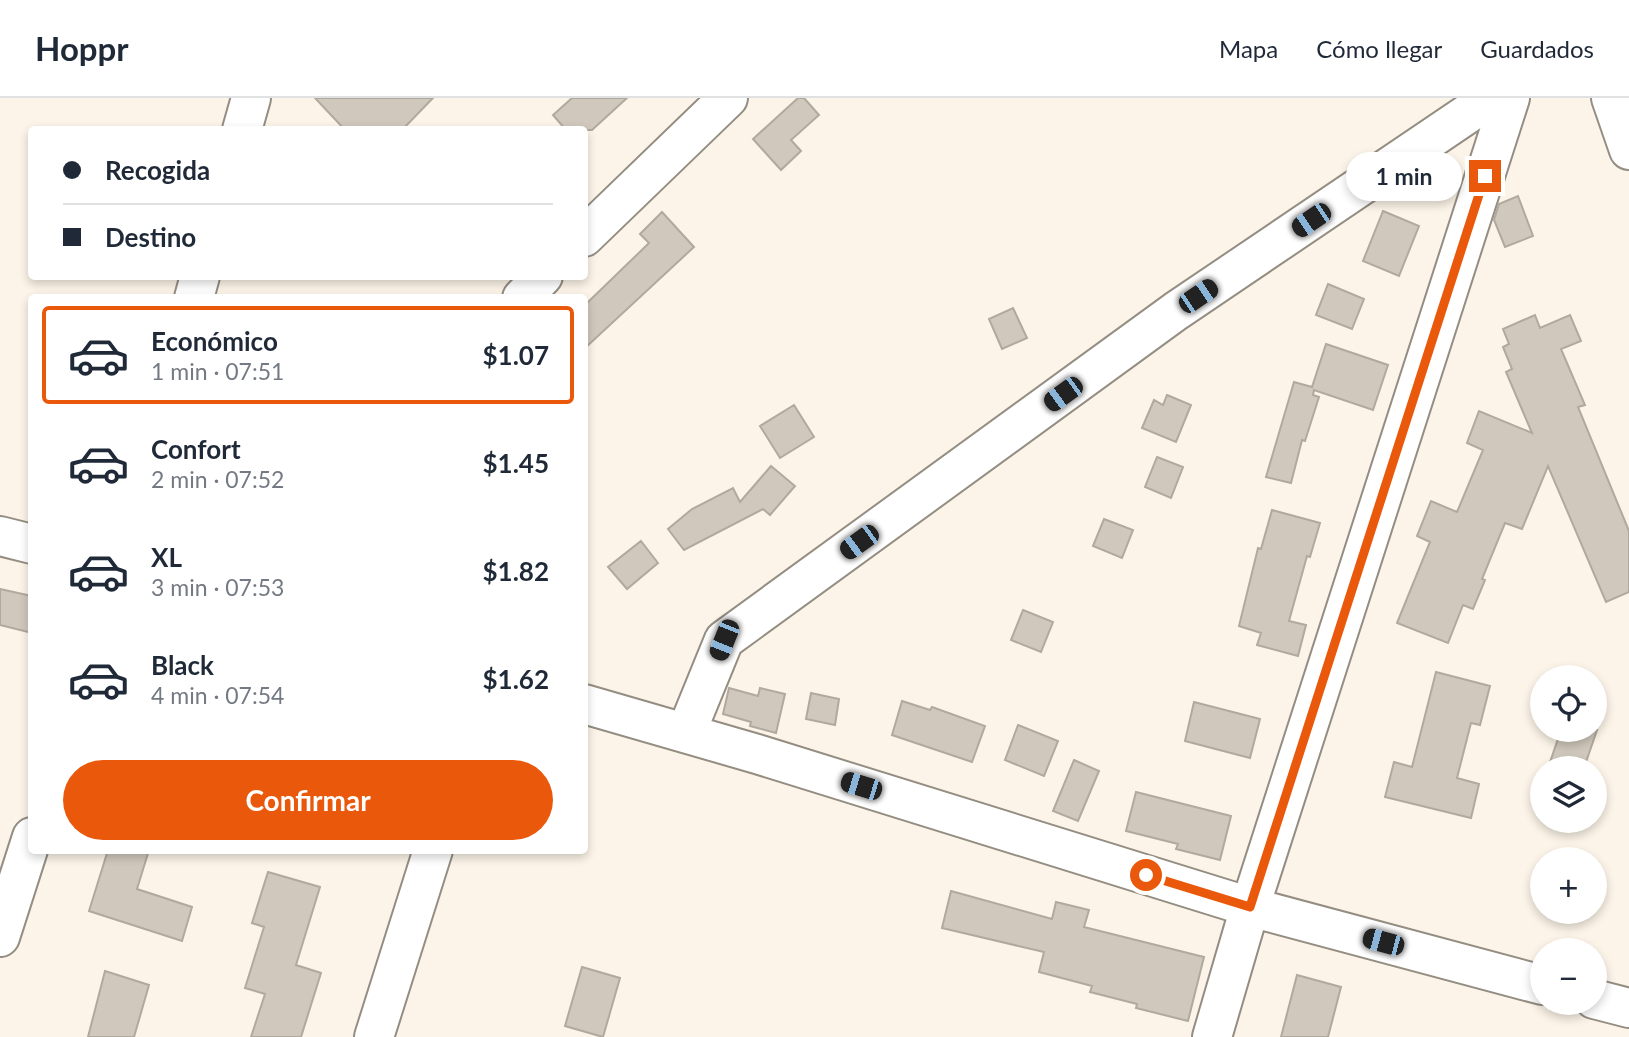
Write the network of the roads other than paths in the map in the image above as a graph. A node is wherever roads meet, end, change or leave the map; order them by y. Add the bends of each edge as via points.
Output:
1 (251, 98) edge
2 (728, 98) edge
3 (1491, 98) edge
4 (1510, 98) edge
5 (1611, 98) edge
6 (243, 126) edge
7 (1629, 150) edge
8 (588, 233) edge
9 (539, 280) edge
10 (526, 294) edge
11 (0, 536) edge
12 (28, 543) edge
13 (588, 705) edge
14 (686, 733) junction
15 (28, 850) edge
16 (432, 854) edge
17 (1250, 907) junction
18 (0, 937) edge
19 (1530, 982) edge
20 (1607, 1002) edge
21 (1629, 1008) edge
22 (374, 1037) edge
23 (1212, 1037) edge

1 - 6 street
2 - 8 street
3 - 14 street via 1176,312 724,640
4 - 17 street
5 - 7 street
9 - 10 street
11 - 12 street
13 - 14 street
14 - 17 street
15 - 18 street
16 - 22 street
17 - 19 street
17 - 23 street
20 - 21 street

